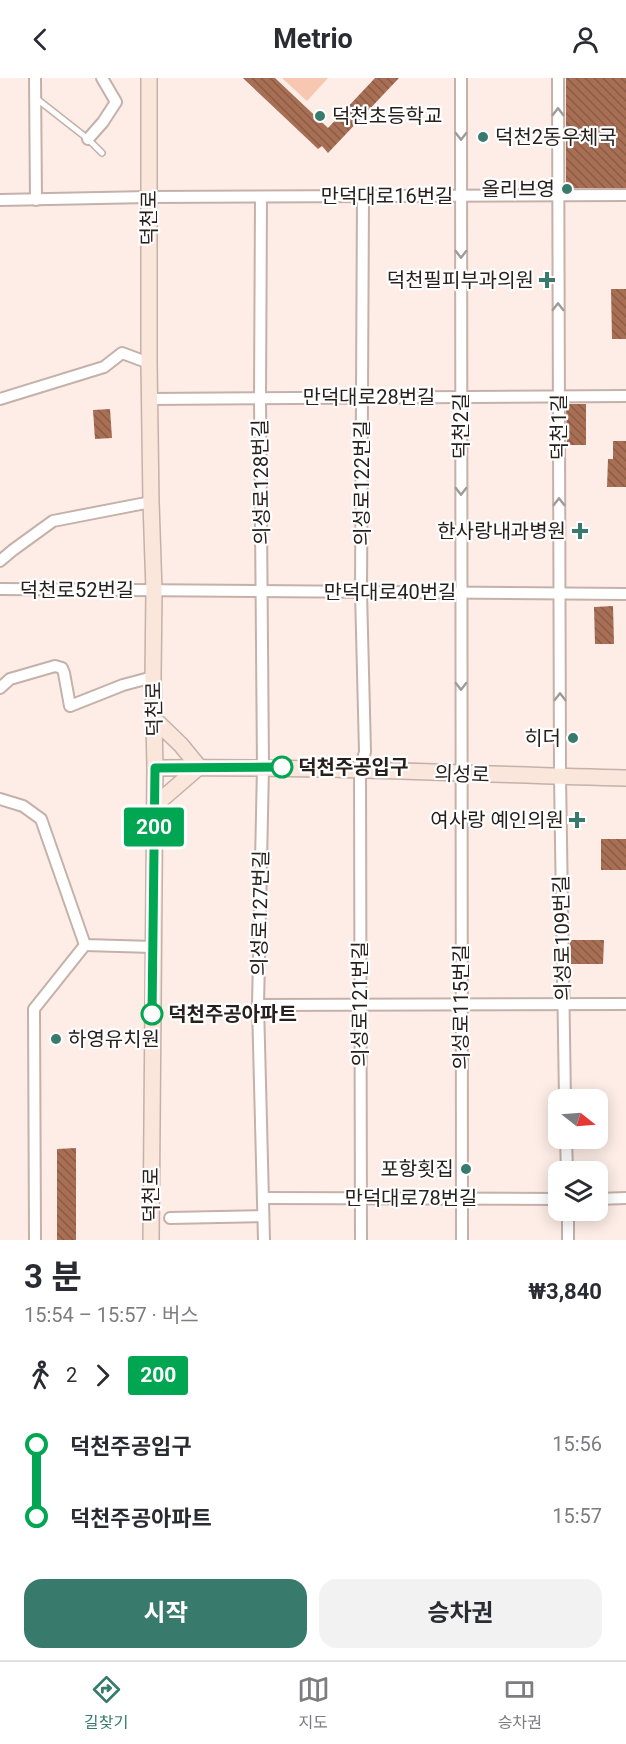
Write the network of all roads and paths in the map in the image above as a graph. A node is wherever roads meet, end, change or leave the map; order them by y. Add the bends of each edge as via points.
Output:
1 (36, 78) edge
2 (102, 78) edge
3 (149, 78) edge
4 (461, 78) edge
5 (558, 78) edge
6 (36, 98) junction
7 (88, 139) junction
8 (102, 153) dead end
9 (558, 195) junction
10 (626, 195) edge
11 (363, 196) junction
12 (461, 196) junction
13 (149, 197) junction
14 (261, 197) junction
15 (0, 200) edge
16 (36, 200) junction
17 (148, 363) junction
18 (559, 396) junction
19 (626, 396) edge
20 (461, 397) junction
21 (260, 398) junction
22 (362, 398) junction
23 (0, 399) edge
24 (149, 399) junction
25 (151, 502) junction
26 (0, 561) edge
27 (0, 589) edge
28 (154, 591) junction
29 (262, 592) junction
30 (361, 592) junction
31 (461, 592) junction
32 (559, 594) junction
33 (626, 594) edge
34 (153, 677) junction
35 (0, 688) edge
36 (154, 719) junction
37 (199, 767) junction
38 (263, 767) junction
39 (155, 768) junction
40 (360, 769) junction
41 (461, 774) junction
42 (560, 776) junction
43 (626, 778) edge
44 (0, 799) edge
45 (154, 805) junction
46 (85, 945) junction
47 (153, 947) junction
48 (359, 1004) junction
49 (461, 1004) junction
50 (563, 1004) junction
51 (626, 1004) edge
52 (258, 1005) junction
53 (565, 1089) edge
54 (263, 1198) junction
55 (361, 1198) junction
56 (462, 1198) junction
57 (626, 1198) edge
58 (548, 1199) edge
59 (608, 1199) edge
60 (263, 1216) junction
61 (170, 1218) dead end
62 (568, 1221) edge
63 (35, 1240) edge
64 (151, 1240) edge
65 (264, 1240) edge
66 (361, 1240) edge
67 (462, 1240) edge
68 (568, 1240) edge

1 - 6 street
2 - 7 street via 116,102
3 - 13 main road, 덕천로
4 -> 12 street, 덕천2길
9 -> 5 street, 덕천1길
6 - 7 lane
6 - 16 street
7 - 8 lane
9 - 10 street, 만덕대로16번길
9 - 12 street, 만덕대로16번길
18 -> 9 street, 덕천1길
11 - 12 street, 만덕대로16번길
11 - 14 street, 만덕대로16번길
11 - 22 street, 의성로122번길
12 -> 20 street, 덕천2길
13 - 14 street, 만덕대로16번길
13 - 16 street, 만덕대로16번길
13 - 17 main road, 덕천로
14 - 21 street, 의성로128번길
15 - 16 street, 만덕대로16번길
17 - 23 street via 122,353 104,367
17 - 24 main road, 덕천로
18 - 19 street, 만덕대로28번길
18 - 20 street, 만덕대로28번길
32 -> 18 street, 덕천1길
20 - 22 street, 만덕대로28번길
20 -> 31 street, 덕천2길
21 - 22 street, 만덕대로28번길
21 - 24 street, 만덕대로28번길
21 - 29 street, 의성로128번길
22 - 30 street, 의성로122번길
24 - 25 main road, 덕천로
25 - 26 street via 53,520
25 - 28 main road, 덕천로
27 - 28 street, 덕천로52번길
28 - 29 street, 만덕대로40번길
28 - 34 main road, 덕천로
29 - 30 street, 만덕대로40번길
29 - 38 street, 의성로128번길
30 - 31 street, 만덕대로40번길
30 - 40 street, 의성로122번길 via 364,752
31 - 32 street, 만덕대로40번길
31 -> 41 street, 덕천2길
32 - 33 street, 만덕대로40번길
42 -> 32 street, 덕천1길
34 - 35 street via 70,706 64,673 55,666 10,679
34 - 36 main road, 덕천로
36 - 37 main road
36 - 39 main road, 덕천로
37 - 38 main road, 의성로
37 - 39 main road, 의성로
37 - 45 main road
38 - 40 main road, 의성로
38 - 52 street, 의성로127번길
39 - 45 main road, 덕천로
40 - 41 main road, 의성로
40 - 48 street, 의성로121번길
41 - 42 main road, 의성로
41 - 49 street, 의성로115번길
42 - 43 main road, 의성로
42 - 50 street, 의성로109번길
44 - 46 street via 23,806 41,819
45 - 47 main road, 덕천로
46 - 47 street
46 - 63 street via 34,1009
47 - 64 main road, 덕천로
48 - 49 street
48 - 52 street
48 - 55 street, 의성로121번길
49 - 50 street
49 - 56 street, 의성로115번길
50 - 51 street
50 - 53 street, 의성로109번길
52 - 54 street, 의성로127번길
54 - 55 street, 만덕대로78번길
54 - 60 street, 의성로127번길
55 - 56 street, 만덕대로78번길
55 - 66 street, 의성로121번길
56 - 58 street, 만덕대로78번길
56 - 67 street, 의성로115번길
57 - 59 street
60 - 61 street
60 - 65 street, 의성로127번길
62 - 68 street

